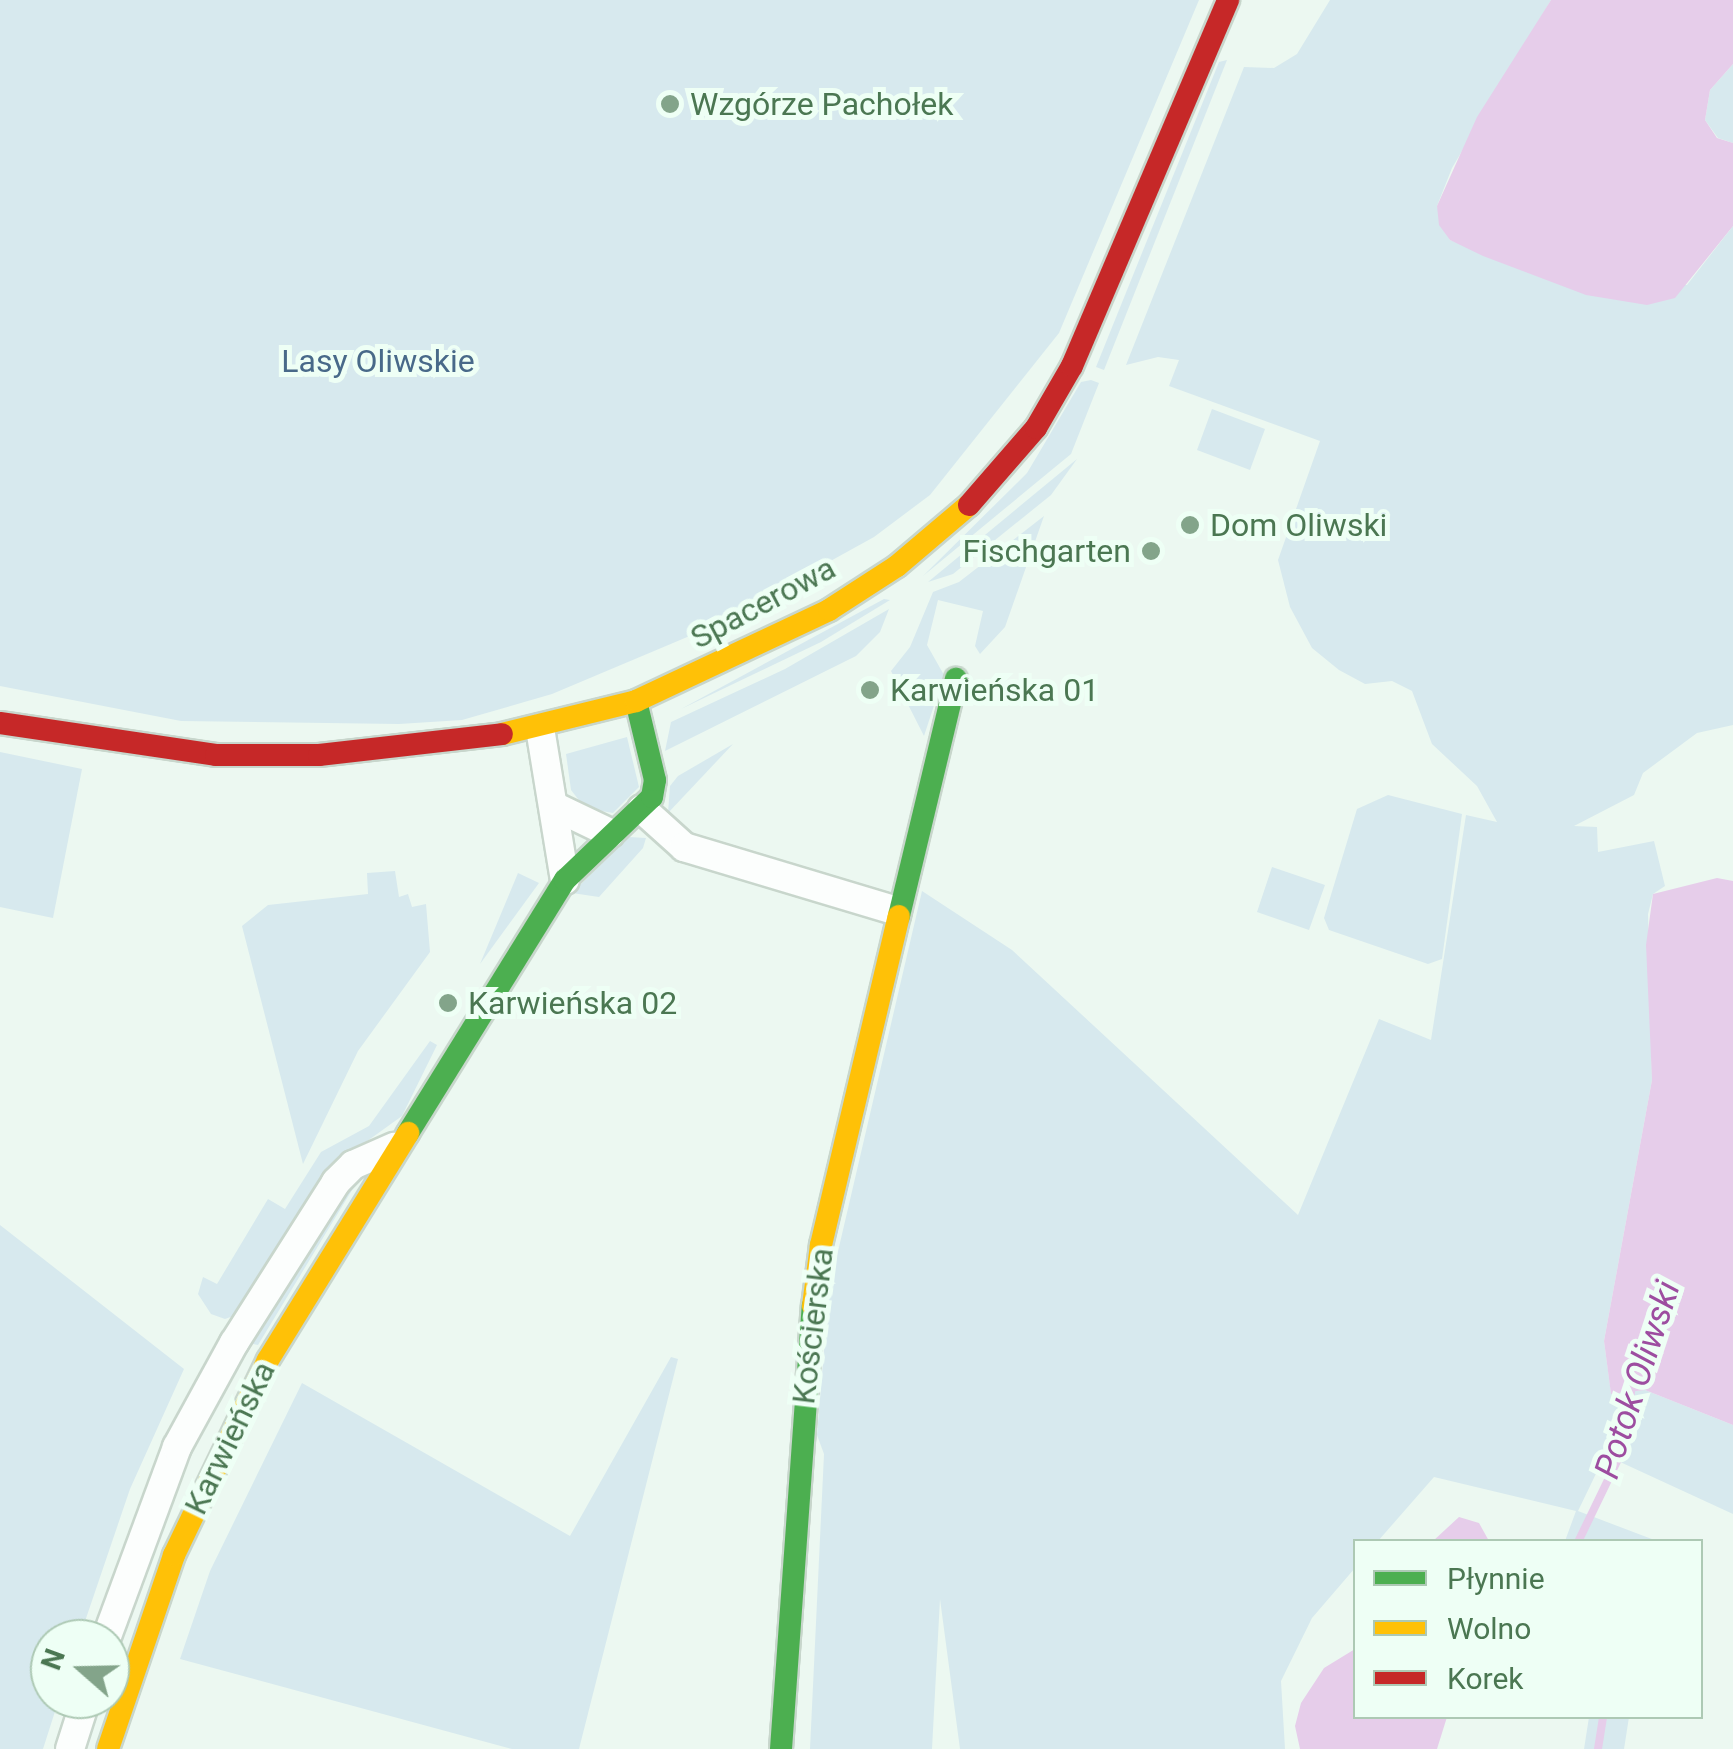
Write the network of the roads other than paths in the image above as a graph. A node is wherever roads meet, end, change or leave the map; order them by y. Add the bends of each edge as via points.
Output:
1 (1228, 0) edge
2 (956, 680) dead end
3 (636, 700) junction
4 (0, 724) edge
5 (540, 728) junction
6 (558, 808) junction
7 (642, 809) junction
8 (610, 833) junction
9 (565, 880) junction
10 (898, 911) junction
11 (394, 1147) junction
12 (113, 1619) edge
13 (80, 1719) edge
14 (70, 1749) edge
15 (108, 1749) edge
16 (782, 1749) edge

1 - 3 street, Spacerowa via 1072,366 1011,462 964,511 856,592
2 - 10 street, Kościerska
3 - 5 street, Spacerowa
3 - 7 street via 656,780
4 - 5 street, Spacerowa via 170,753 286,756
5 - 6 street
6 - 8 street
6 - 9 street
7 - 8 street, Karwieńska
7 - 10 street via 684,847
8 - 9 street, Karwieńska
9 - 11 street, Karwieńska
10 - 16 street, Kościerska via 813,1299
11 - 12 street, Karwieńska via 354,1165 336,1182 234,1342 177,1447
11 - 15 street, Karwieńska via 268,1360 210,1474 140,1644
13 - 14 street

